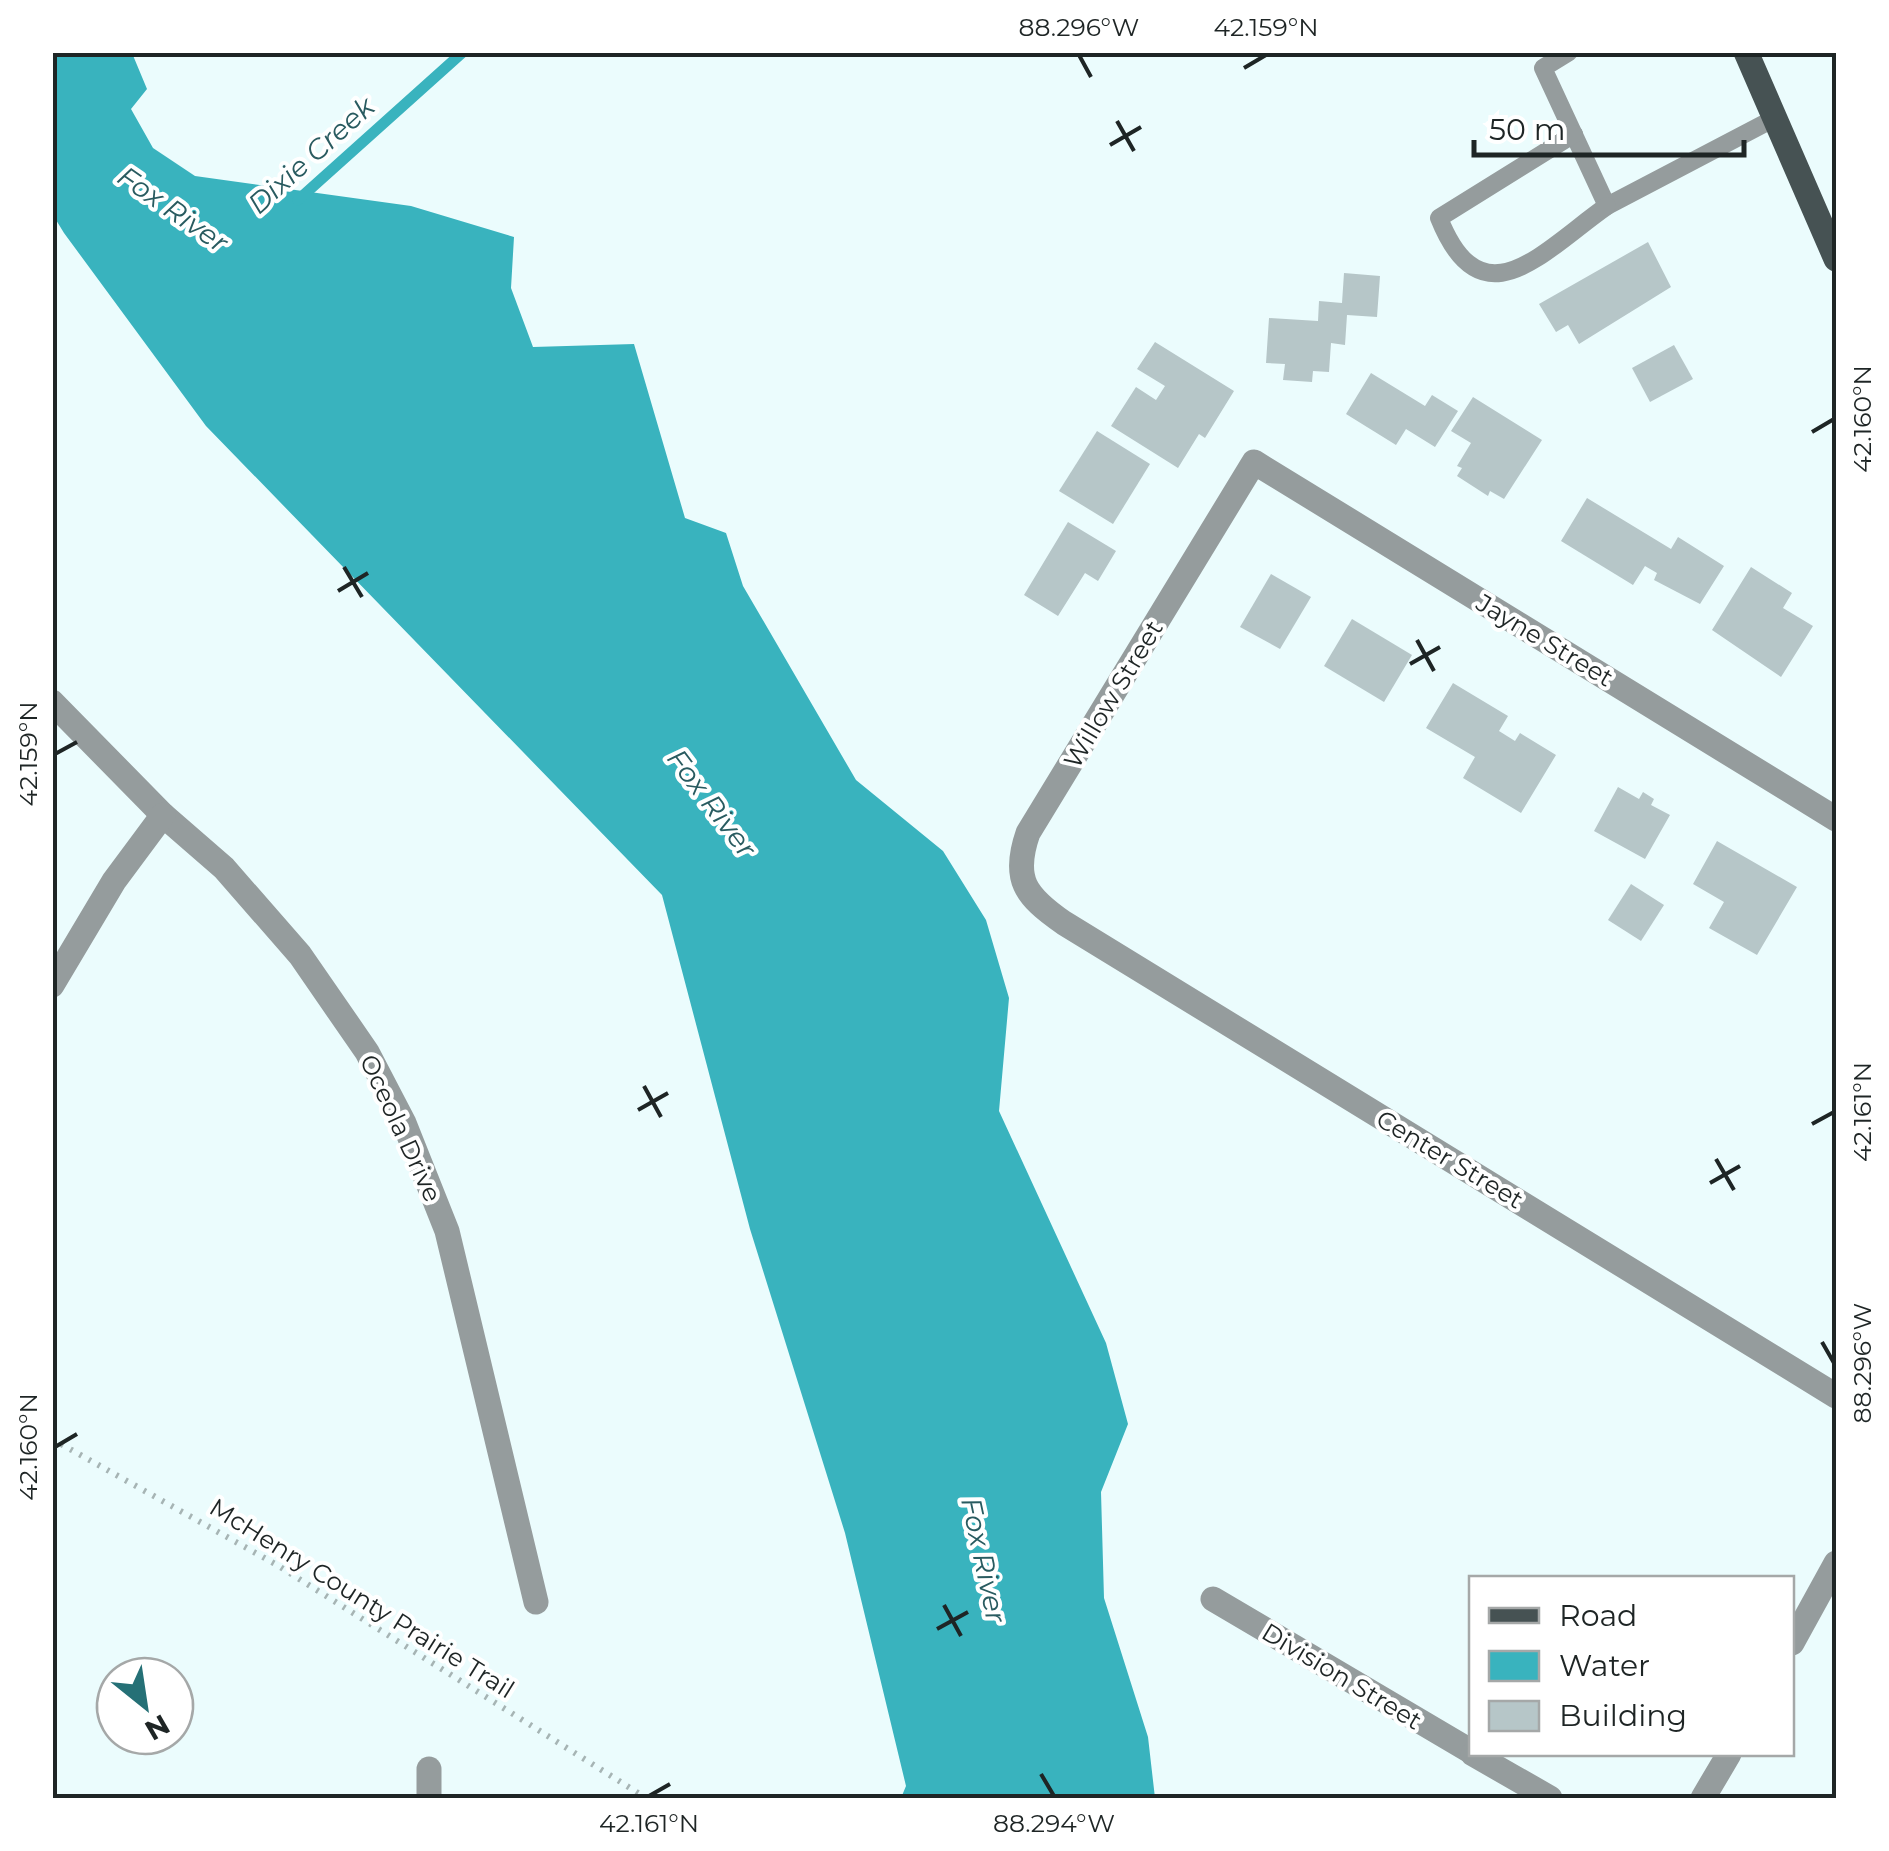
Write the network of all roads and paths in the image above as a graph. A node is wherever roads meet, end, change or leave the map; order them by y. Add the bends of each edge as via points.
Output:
1 (1570, 52) edge
2 (1746, 52) edge
3 (1777, 116) junction
4 (1574, 134) junction
5 (1607, 206) junction
6 (1836, 260) edge
7 (1254, 462) joint
8 (52, 702) edge
9 (163, 815) junction
10 (1836, 818) edge
11 (1064, 923) joint
12 (52, 985) edge
13 (1836, 1396) edge
14 (52, 1439) edge
15 (1836, 1563) edge
16 (1212, 1599) dead end
17 (536, 1602) dead end
18 (1794, 1638) edge
19 (1469, 1751) edge
20 (1477, 1756) edge
21 (1727, 1756) edge
22 (429, 1769) dead end
23 (429, 1798) edge
24 (646, 1798) edge
25 (1550, 1798) edge
26 (1703, 1798) edge

1 - 4 lane via 1543,68
2 - 3 main road
3 - 5 lane
3 - 6 main road
4 - 5 lane
4 - 5 lane via 1439,218 1450,244 1467,266 1492,276 1520,268
7 - 10 street, Jayne Street
7 - 11 street, Willow Street via 1028,833 1020,866 1024,884
8 - 9 street, Oceola Drive
9 - 12 street
9 - 17 street, Oceola Drive via 224,868 300,955 367,1052 404,1123 447,1230
11 - 13 street, Center Street
14 - 24 path, McHenry County Prairie Trail via 277,1565
15 - 18 street
16 - 19 street, Division Street
20 - 25 street, Division Street
21 - 26 street
22 - 23 street

